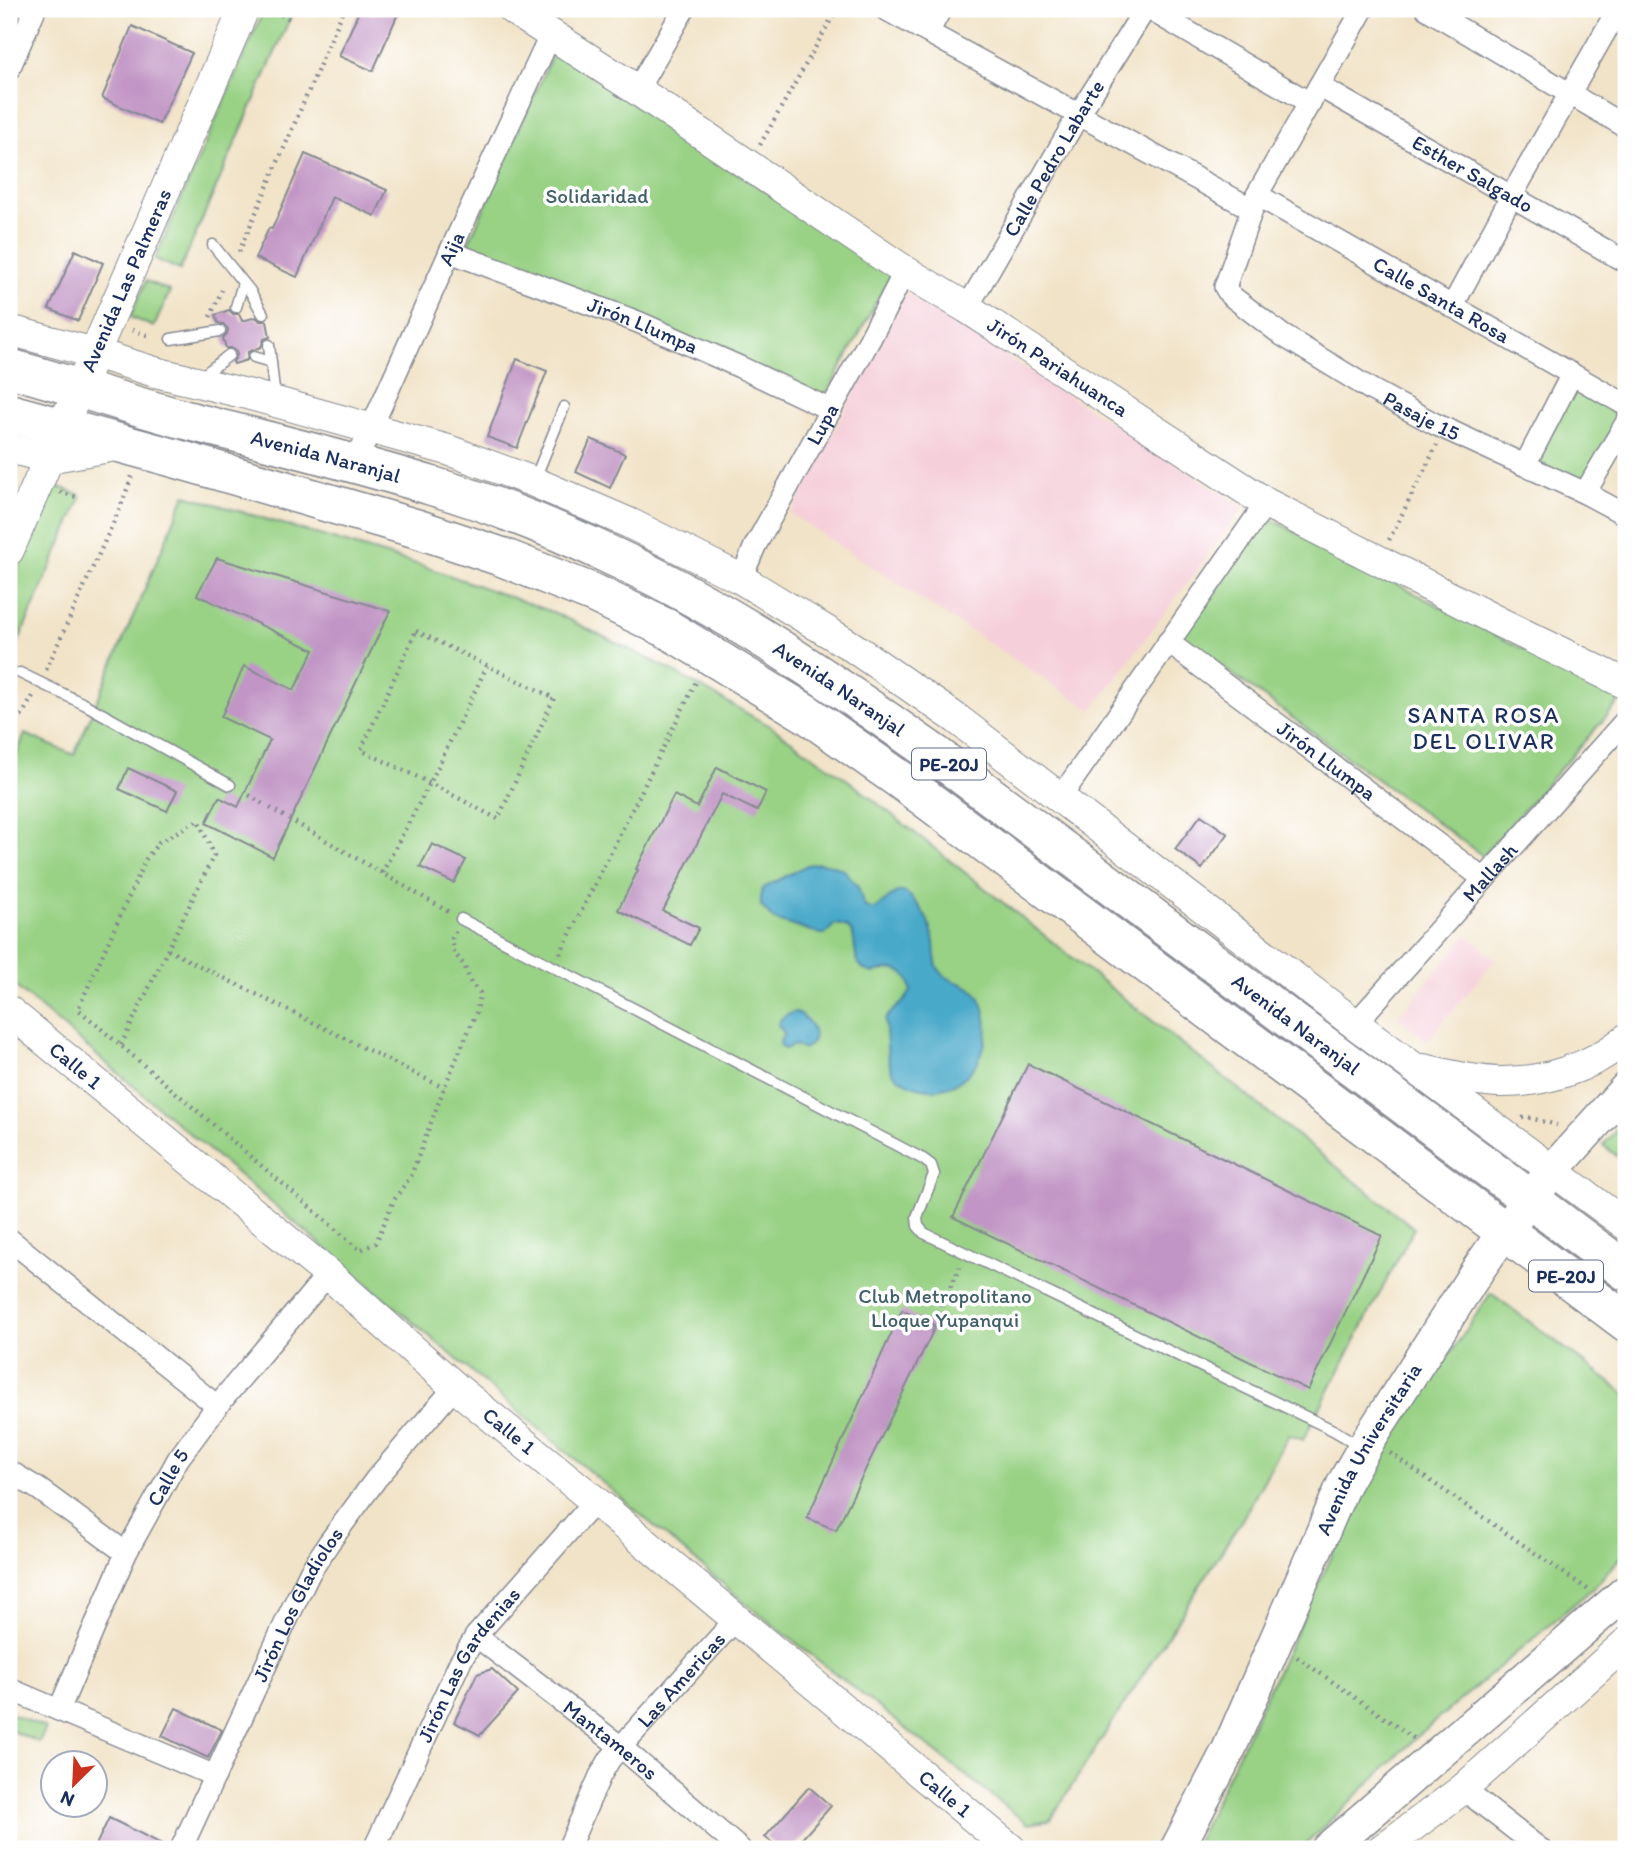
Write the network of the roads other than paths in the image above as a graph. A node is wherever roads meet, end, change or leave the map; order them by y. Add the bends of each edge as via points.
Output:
1 (35, 9) edge
2 (244, 9) edge
3 (684, 9) edge
4 (885, 9) edge
5 (942, 9) edge
6 (1147, 9) edge
7 (1363, 9) edge
8 (1427, 9) edge
9 (1618, 9) edge
10 (505, 15) edge
11 (928, 32) junction
12 (551, 34) junction
13 (9, 69) edge
14 (638, 90) junction
15 (1315, 94) junction
16 (1569, 94) junction
17 (1079, 114) junction
18 (1626, 127) edge
19 (1512, 195) junction
20 (1255, 202) junction
21 (213, 245) dead end
22 (450, 251) junction
23 (1626, 262) edge
24 (905, 271) junction
25 (243, 283) junction
26 (236, 307) dead end
27 (1452, 307) junction
28 (967, 308) junction
29 (264, 314) dead end
30 (9, 330) edge
31 (220, 331) dead end
32 (171, 339) dead end
33 (269, 345) dead end
34 (229, 355) dead end
35 (254, 357) dead end
36 (271, 362) junction
37 (9, 368) edge
38 (87, 370) junction
39 (1572, 374) junction
40 (194, 382) junction
41 (275, 402) junction
42 (1626, 405) edge
43 (140, 407) junction
44 (564, 407) dead end
45 (831, 410) junction
46 (9, 414) edge
47 (1626, 423) edge
48 (370, 429) junction
49 (55, 443) junction
50 (9, 447) edge
51 (129, 457) junction
52 (355, 464) junction
53 (1525, 465) junction
54 (534, 482) junction
55 (1585, 493) junction
56 (1266, 503) junction
57 (1626, 515) edge
58 (9, 551) edge
59 (741, 579) junction
60 (1168, 642) junction
61 (20, 673) dead end
62 (1626, 684) edge
63 (1626, 720) edge
64 (230, 785) dead end
65 (1060, 798) junction
66 (1484, 879) junction
67 (461, 919) road end
68 (9, 1011) edge
69 (1355, 1024) junction
70 (1626, 1039) edge
71 (1412, 1067) junction
72 (1626, 1089) edge
73 (1540, 1185) junction
74 (1626, 1225) edge
75 (1505, 1231) junction
76 (9, 1239) edge
77 (1626, 1271) edge
78 (328, 1274) junction
79 (1626, 1322) edge
80 (455, 1387) junction
81 (217, 1406) junction
82 (1366, 1443) junction
83 (9, 1471) edge
84 (595, 1501) junction
85 (126, 1553) junction
86 (1618, 1599) edge
87 (736, 1619) junction
88 (476, 1636) junction
89 (1626, 1643) edge
90 (9, 1689) edge
91 (59, 1710) junction
92 (621, 1747) junction
93 (215, 1776) junction
94 (1463, 1789) junction
95 (181, 1849) edge
96 (374, 1849) edge
97 (568, 1849) edge
98 (740, 1849) edge
99 (1011, 1849) edge
100 (1177, 1849) edge
101 (1328, 1849) edge
102 (1382, 1849) edge
103 (1539, 1849) edge

1 - 13 street
2 - 38 main road, Avenida Las Palmeras
3 - 14 street
4 - 11 street, Calle Santa Rosa
5 - 11 street
6 - 15 street, Esther Salgado
6 - 17 street, Calle Pedro Labarte
7 - 15 street
8 - 16 street
9 - 16 street
10 - 12 main road, Jirón Pariahuanca
11 - 17 street, Calle Santa Rosa
12 - 14 main road, Jirón Pariahuanca
12 - 22 street, Aija
14 - 24 main road, Jirón Pariahuanca
15 - 19 street, Esther Salgado
15 - 20 street
16 - 18 street
16 - 19 street
17 - 20 street, Calle Santa Rosa
17 - 28 street, Calle Pedro Labarte
19 - 23 street, Esther Salgado
19 - 27 street
20 - 27 street, Calle Santa Rosa
20 - 53 street, Pasaje 15 via 1225,287 1230,295 1282,335 1371,390
21 - 25 lane
22 - 45 street, Jirón Llumpa via 638,322
22 - 48 street, Aija
24 - 28 main road, Jirón Pariahuanca
24 - 45 street, Lupa
25 - 26 lane
25 - 29 lane
27 - 39 street, Calle Santa Rosa
28 - 56 main road, Jirón Pariahuanca
30 - 38 main road, Avenida Naranjal
31 - 32 lane
33 - 36 lane
34 - 40 lane
35 - 36 lane
36 - 41 lane
37 - 38 highway, Avenida Naranjal / PE-20J
38 - 40 main road, Avenida Naranjal via 155,372
38 - 43 highway, Avenida Naranjal / PE-20J
38 - 49 main road, Avenida Las Palmeras
39 - 42 street, Calle Santa Rosa
39 - 53 street
40 - 41 main road, Avenida Naranjal
41 - 48 main road, Avenida Naranjal
43 - 51 main road
43 - 52 highway, Avenida Naranjal / PE-20J
44 - 54 lane
45 - 59 street, Lupa
46 - 49 highway, Avenida Naranjal / PE-20J
47 - 55 street
48 - 52 street, Aija
48 - 54 main road, Avenida Naranjal via 447,450
49 - 50 main road, Avenida Naranjal
49 - 51 highway, Avenida Naranjal / PE-20J
49 - 58 main road, Avenida Las Palmeras
51 - 75 highway, Avenida Naranjal / PE-20J via 174,458 502,556 666,628 807,714 909,786
52 - 73 highway, Avenida Naranjal / PE-20J via 519,516 614,556 684,592 829,680
53 - 55 street, Pasaje 15
54 - 59 main road, Avenida Naranjal
55 - 57 street, Pasaje 15
56 - 60 street
56 - 62 main road, Jirón Pariahuanca
59 - 65 main road, Avenida Naranjal via 872,660
60 - 65 street
60 - 66 street, Jirón Llumpa
61 - 64 lane
63 - 66 street, Mallash
65 - 69 main road, Avenida Naranjal
66 - 69 street, Mallash
67 - 82 lane via 923,1158 934,1174 917,1217 924,1233
68 - 78 main road, Calle 1
69 - 71 main road, Avenida Naranjal
70 - 71 main road via 1587,1064 1529,1080 1499,1082
71 - 73 main road, Avenida Naranjal
72 - 73 main road, Avenida Universitaria
73 - 74 main road, Avenida Naranjal
73 - 75 main road, Avenida Universitaria
73 - 77 highway, Avenida Naranjal / PE-20J
75 - 79 highway, Avenida Naranjal / PE-20J
75 - 82 main road, Avenida Universitaria
76 - 81 street
78 - 80 main road, Calle 1
78 - 81 street, Calle 5
80 - 84 main road, Calle 1
80 - 93 street, Jirón Los Gladiolos via 376,1479 324,1551 290,1613
81 - 85 street, Calle 5 via 178,1459
82 - 100 main road, Avenida Universitaria via 1344,1483 1229,1749
83 - 85 street
84 - 87 main road, Calle 1
84 - 88 street, Jirón Las Gardenias
85 - 91 street, Calle 5
86 - 101 main road
87 - 92 street, Las Americas
87 - 99 main road, Calle 1
88 - 92 street, Mantameros
88 - 96 street, Jirón Las Gardenias
89 - 94 main road
90 - 91 street
91 - 93 street
92 - 97 street, Las Americas via 600,1776
92 - 98 street, Mantameros
93 - 95 street, Jirón Los Gladiolos
94 - 102 main road
94 - 103 street

